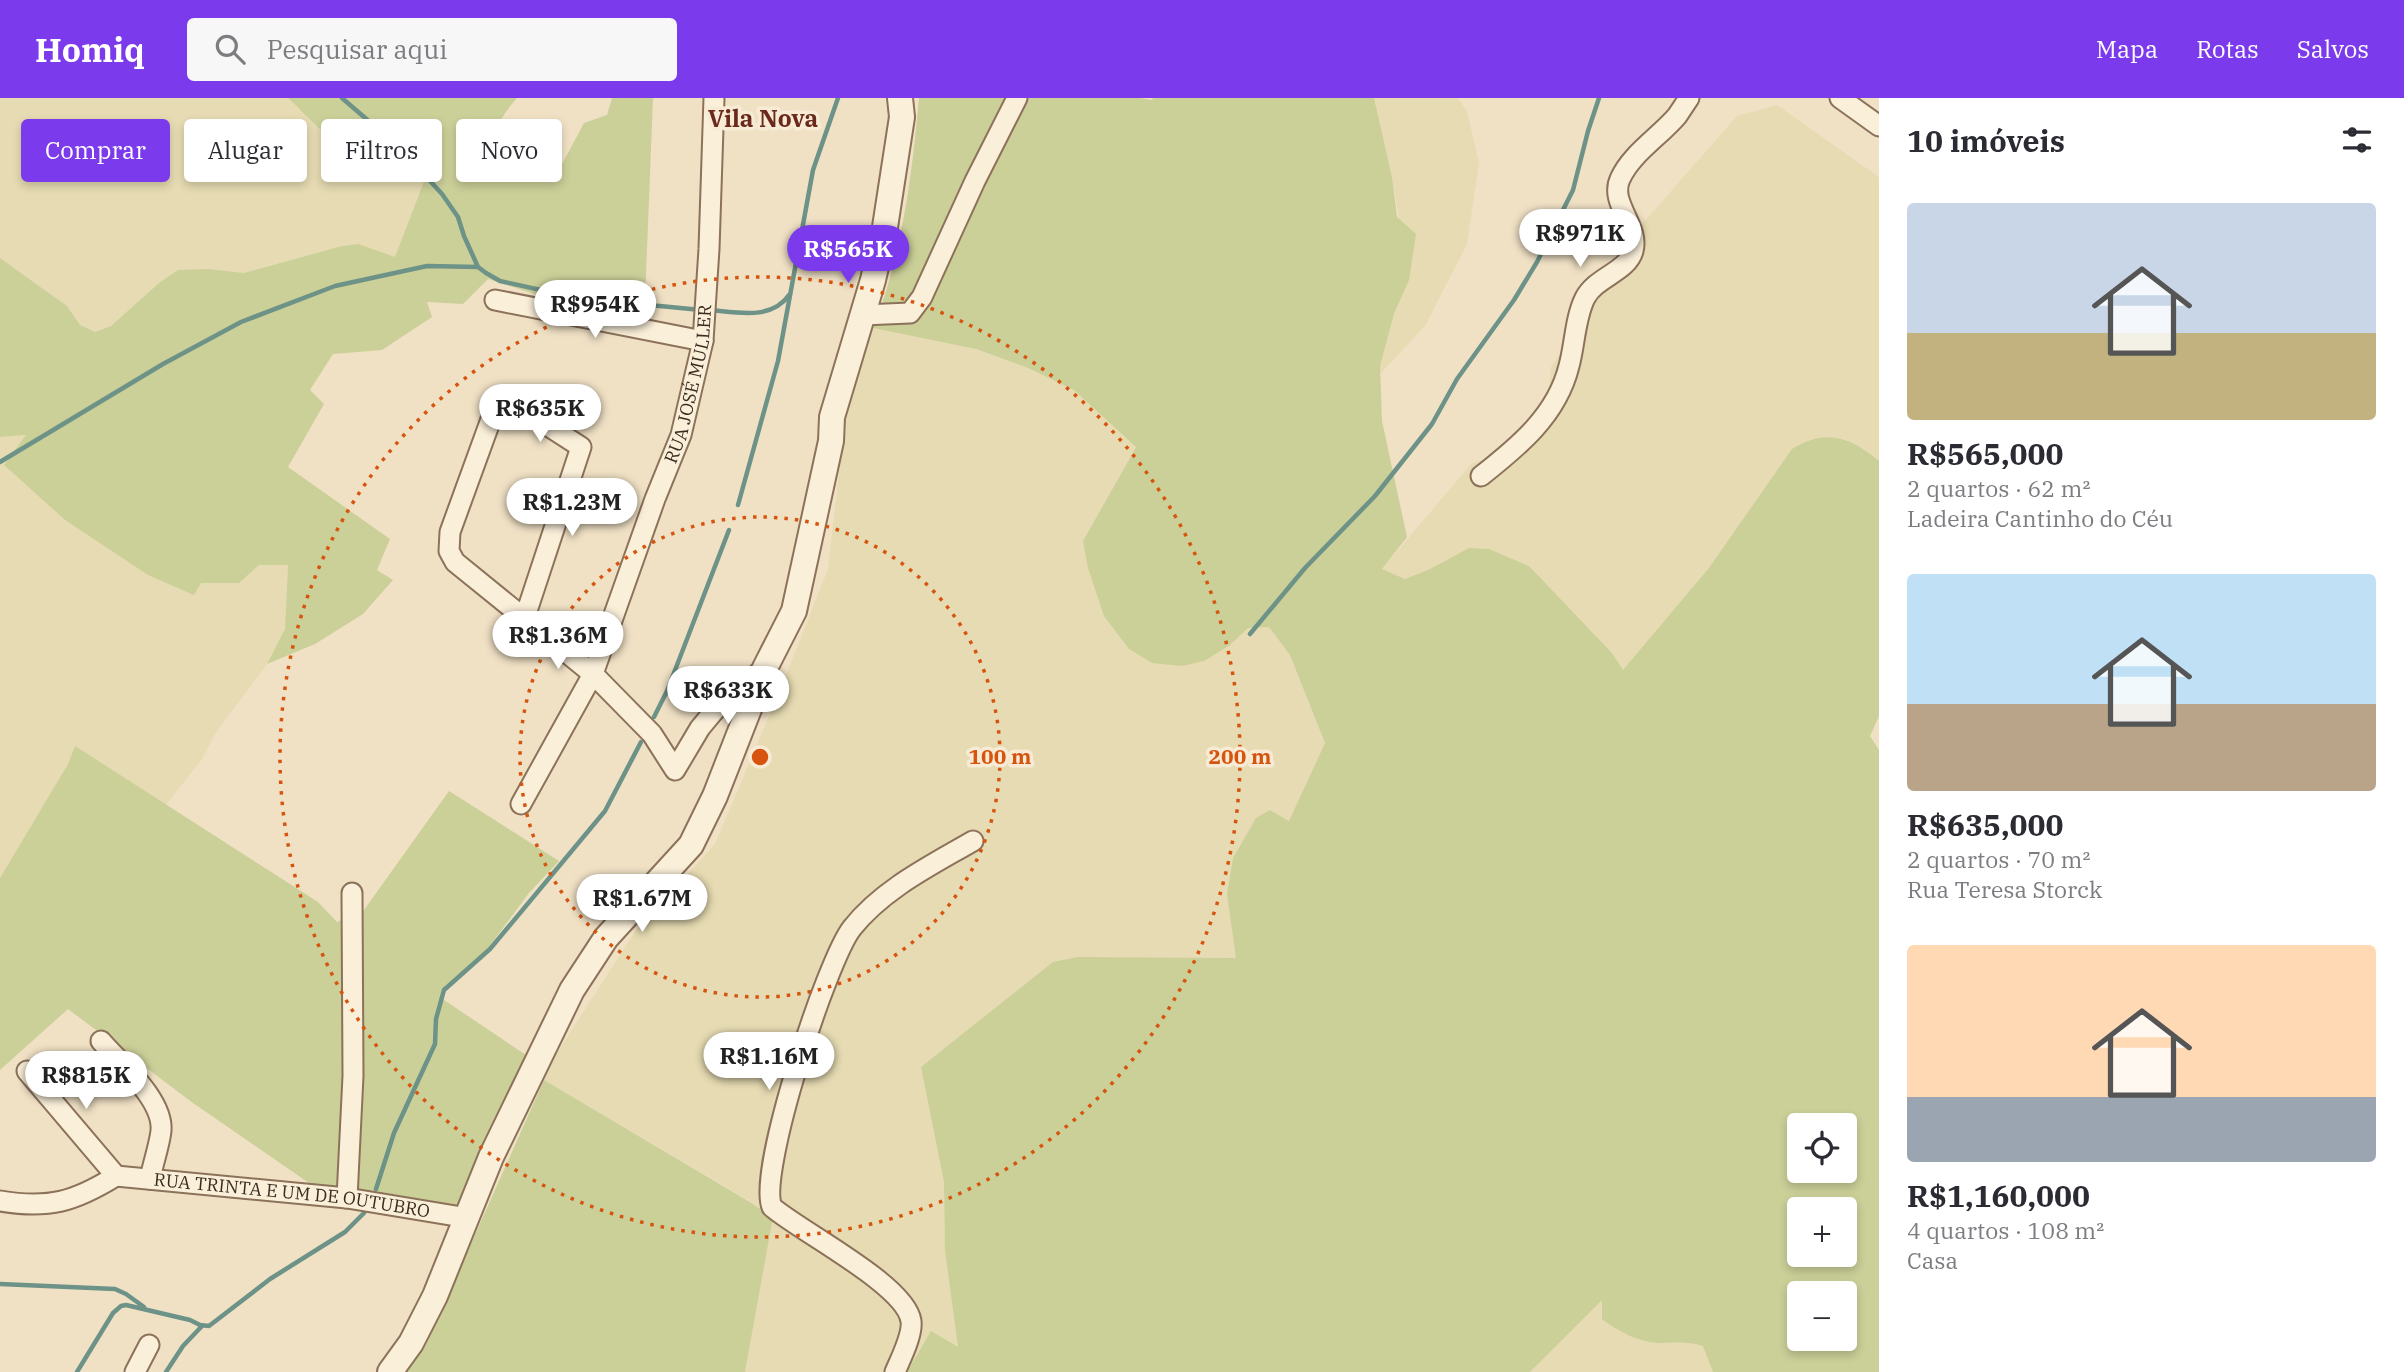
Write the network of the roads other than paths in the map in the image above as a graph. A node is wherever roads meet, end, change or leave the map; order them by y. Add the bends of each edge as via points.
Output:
1 (715, 98) edge
2 (900, 98) edge
3 (1017, 98) edge
4 (1689, 98) edge
5 (1840, 98) edge
6 (1879, 126) edge
7 (495, 300) dead end
8 (862, 314) junction
9 (703, 341) junction
10 (1481, 476) dead end
11 (525, 617) junction
12 (765, 668) junction
13 (593, 674) junction
14 (521, 804) dead end
15 (973, 841) dead end
16 (352, 893) dead end
17 (101, 1041) dead end
18 (27, 1071) dead end
19 (116, 1176) junction
20 (150, 1179) junction
21 (347, 1198) junction
22 (0, 1201) edge
23 (468, 1218) junction
24 (149, 1345) dead end
25 (135, 1372) edge
26 (390, 1372) edge
27 (895, 1372) edge

1 - 9 street, RUA JOSÉ MULLER
2 - 8 street via 902,117 885,227
3 - 8 street via 922,297 910,313
4 - 10 street via 1620,178 1616,191 1634,250 1625,264 1592,286 1583,300 1558,400 1516,448
5 - 6 street
7 - 9 street
8 - 12 street via 832,417 831,441 794,611
9 - 13 street, RUA JOSÉ MULLER via 681,435
11 - 11 street via 581,447 506,402 494,411 450,532 449,551 456,562
11 - 13 street
12 - 13 street via 720,704 675,770 652,734
12 - 23 street via 691,845 607,938 572,990 491,1157
13 - 14 street, RUA JOSÉ MULLER
15 - 27 street via 906,880 875,905 840,948 783,1114 769,1187 772,1207 877,1279 905,1307 912,1322
16 - 21 street via 353,1076
17 - 20 street via 144,1089 160,1116
18 - 19 street
19 - 20 street, RUA TRINTA E UM DE OUTUBRO
19 - 22 street via 69,1201 42,1206
20 - 21 street, RUA TRINTA E UM DE OUTUBRO
21 - 23 street, RUA TRINTA E UM DE OUTUBRO
23 - 26 street via 435,1296
24 - 25 street

